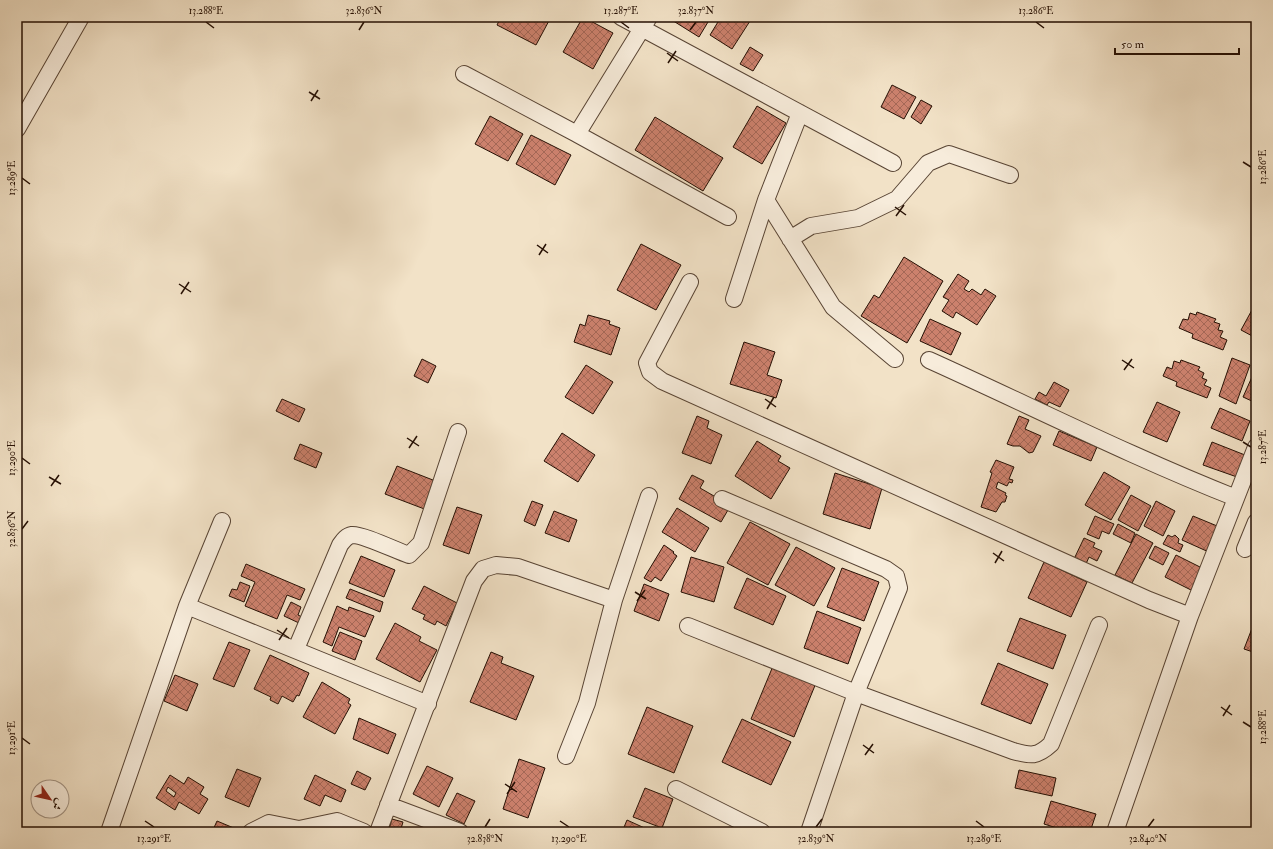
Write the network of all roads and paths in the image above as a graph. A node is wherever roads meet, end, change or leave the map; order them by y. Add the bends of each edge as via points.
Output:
1 (81, 17) edge
2 (621, 17) edge
3 (646, 23) edge
4 (464, 74) dead end
5 (800, 113) junction
6 (17, 129) edge
7 (577, 134) junction
8 (893, 163) dead end
9 (1010, 175) dead end
10 (766, 200) junction
11 (728, 217) dead end
12 (790, 240) junction
13 (690, 282) dead end
14 (734, 299) dead end
15 (896, 359) dead end
16 (929, 360) dead end
17 (458, 432) dead end
18 (1256, 447) edge
19 (649, 496) dead end
20 (1236, 498) junction
21 (722, 499) dead end
22 (222, 521) dead end
23 (1256, 522) edge
24 (1245, 549) dead end
25 (614, 600) junction
26 (187, 606) junction
27 (1190, 616) junction
28 (1099, 625) dead end
29 (688, 626) dead end
30 (296, 649) junction
31 (856, 693) junction
32 (428, 704) junction
33 (566, 756) dead end
34 (676, 790) dead end
35 (388, 805) junction
36 (109, 832) edge
37 (251, 832) edge
38 (364, 832) edge
39 (378, 832) edge
40 (460, 832) edge
41 (762, 832) edge
42 (809, 832) edge
43 (1115, 832) edge

1 - 6 street
2 - 3 street
3 - 5 street
3 - 7 street
4 - 7 street
5 - 8 street
5 - 10 street
7 - 11 street
9 - 12 street via 949,154 928,163 897,199 858,218 810,226
10 - 12 street
10 - 14 street
12 - 15 street via 833,307
13 - 27 street via 648,363 650,372 662,381 1149,600
16 - 20 street via 1164,469
17 - 30 street via 421,543 409,555 365,537 353,535 345,538
18 - 20 street
19 - 25 street
20 - 27 street
21 - 31 street via 886,569 896,576 899,588
22 - 26 street
23 - 24 street
25 - 32 street via 518,568 496,565 483,569 474,581
25 - 33 street via 587,703
26 - 30 street
26 - 36 street
27 - 43 street
28 - 31 street via 1051,744 1031,756
29 - 31 street
30 - 32 street
31 - 42 street
32 - 35 street
34 - 41 street
35 - 39 street
35 - 40 street
37 - 38 street via 269,823 299,829 337,821

